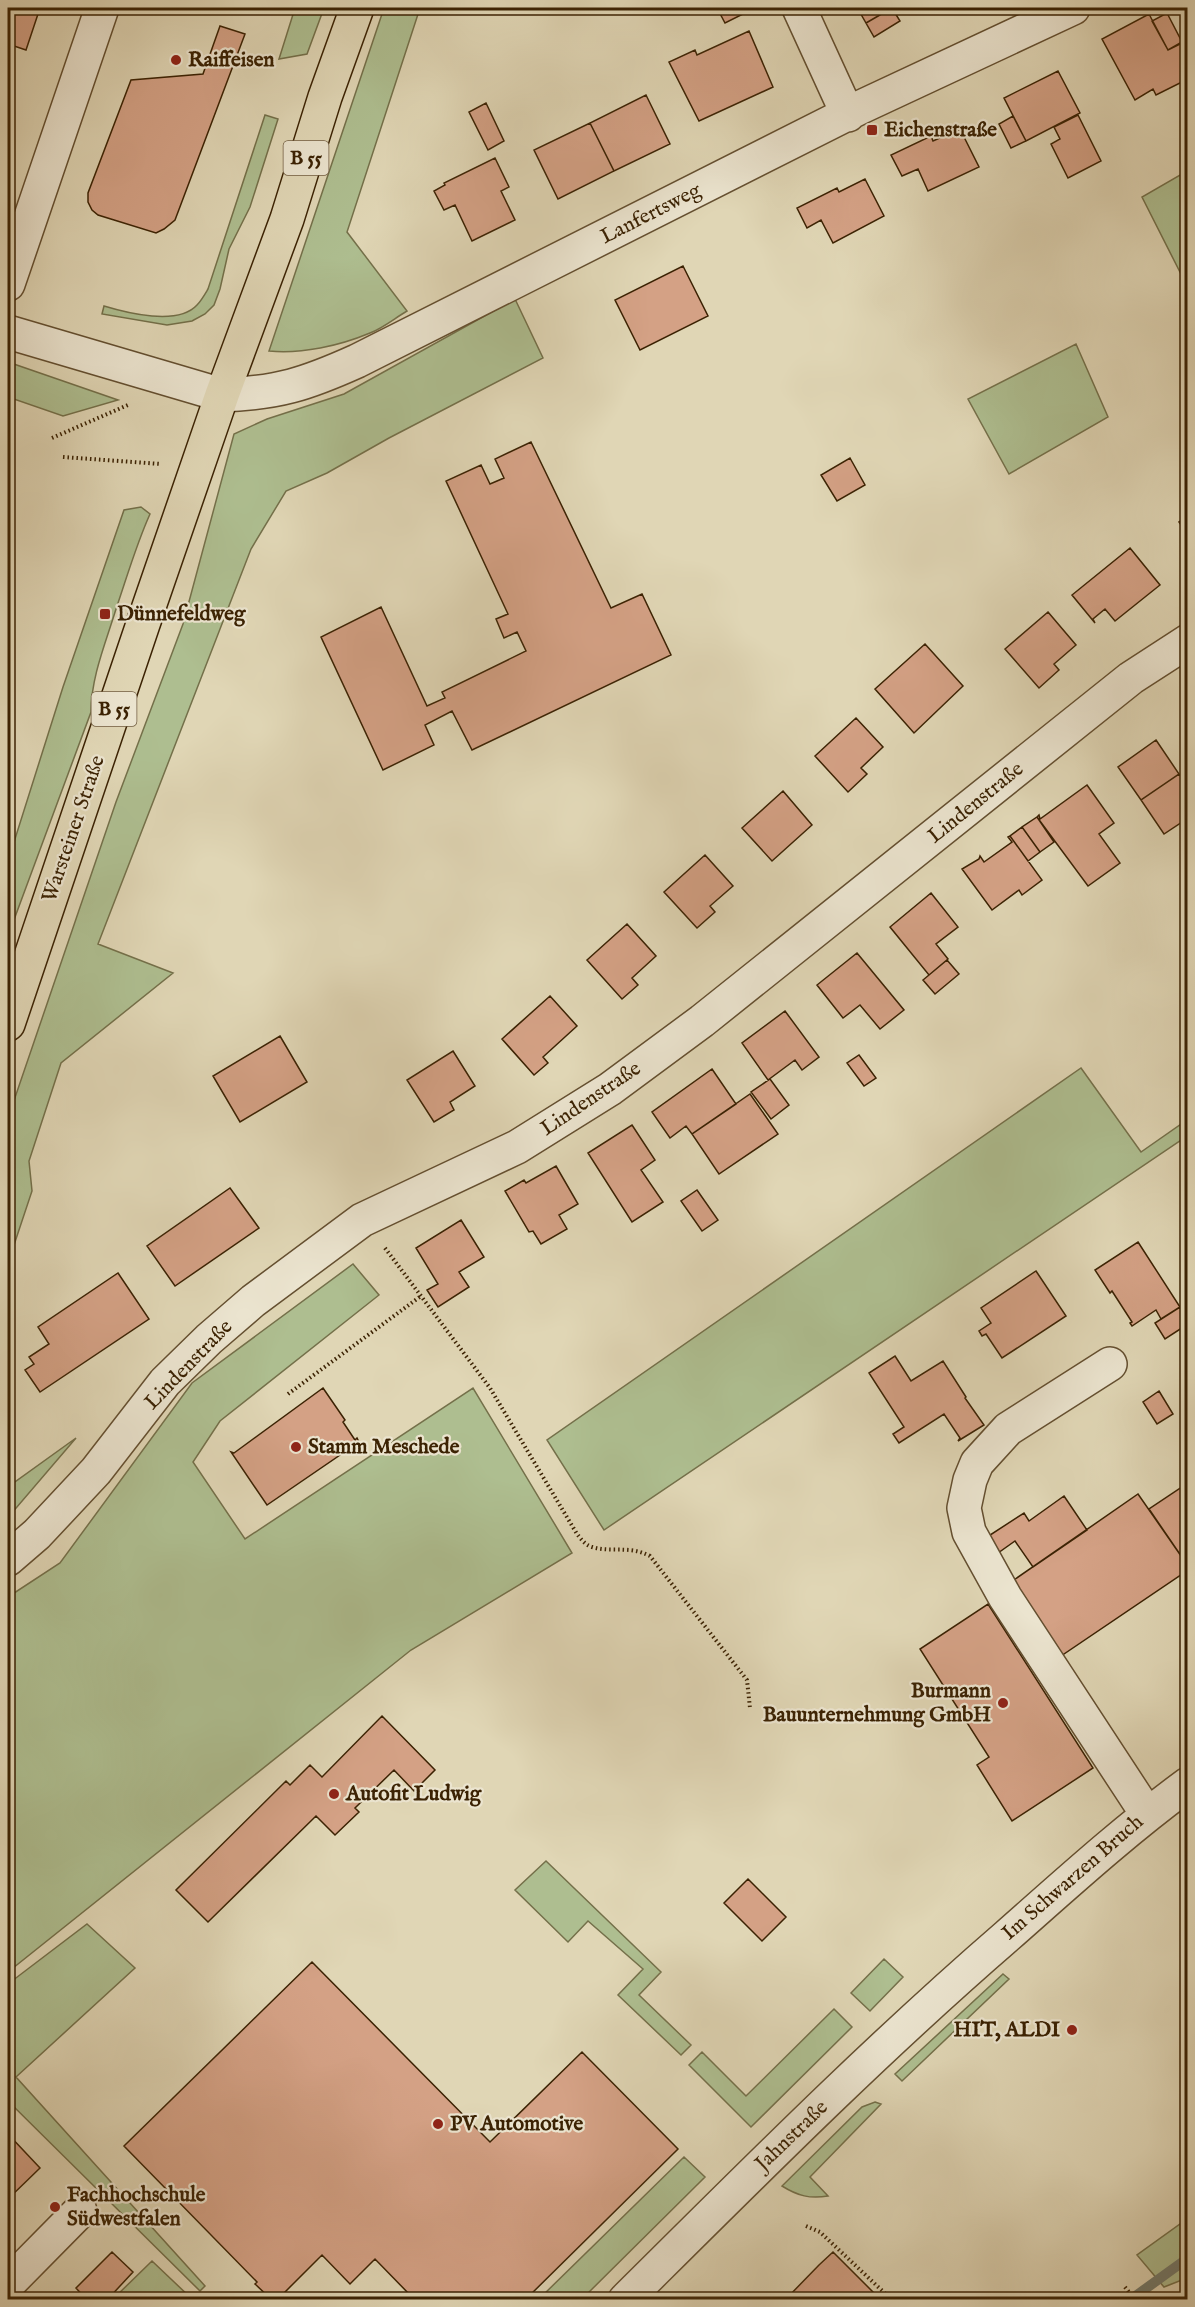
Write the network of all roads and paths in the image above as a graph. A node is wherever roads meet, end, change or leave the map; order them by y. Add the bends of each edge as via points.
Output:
1 (102, 8) edge
2 (357, 8) edge
3 (799, 8) edge
4 (1073, 8) edge
5 (848, 115) junction
6 (8, 284) edge
7 (8, 332) edge
8 (166, 377) junction
9 (222, 395) junction
10 (52, 438) dead end
11 (63, 457) dead end
12 (197, 467) junction
13 (1188, 641) edge
14 (8, 1024) edge
15 (362, 1220) junction
16 (421, 1296) junction
17 (1110, 1364) dead end
18 (288, 1394) dead end
19 (8, 1559) edge
20 (750, 1708) dead end
21 (1188, 1784) edge
22 (1147, 1814) junction
23 (961, 1974) joint
24 (80, 2211) dead end
25 (806, 2226) dead end
26 (8, 2284) edge
27 (1125, 2287) dead end
28 (625, 2300) edge
29 (892, 2300) edge
30 (1135, 2300) edge

1 - 6 street
2 - 9 main road, B 55 via 287,219
3 - 5 street
4 - 5 street, Lanfertsweg
5 - 9 street, Lanfertsweg via 349,365 277,391
7 - 8 street
8 - 9 street
8 - 10 path via 123,408
9 - 12 main road, Warsteiner Straße / B 55
11 - 12 path
12 - 14 main road, Warsteiner Straße / B 55
13 - 15 street, Lindenstraße via 1131,678 702,1021 610,1089 517,1147
15 - 16 path
15 - 19 street, Lindenstraße via 209,1339 165,1382 96,1471
16 - 18 path
16 - 20 path via 490,1388 577,1534 592,1546 630,1548 651,1556 747,1680
17 - 22 street via 1008,1429 977,1463 964,1508 972,1540 1005,1597
21 - 22 street, Im Schwarzen Bruch
22 - 23 street, Im Schwarzen Bruch
23 - 28 street, Jahnstraße
24 - 26 street
25 - 29 path via 820,2232
27 - 30 path

